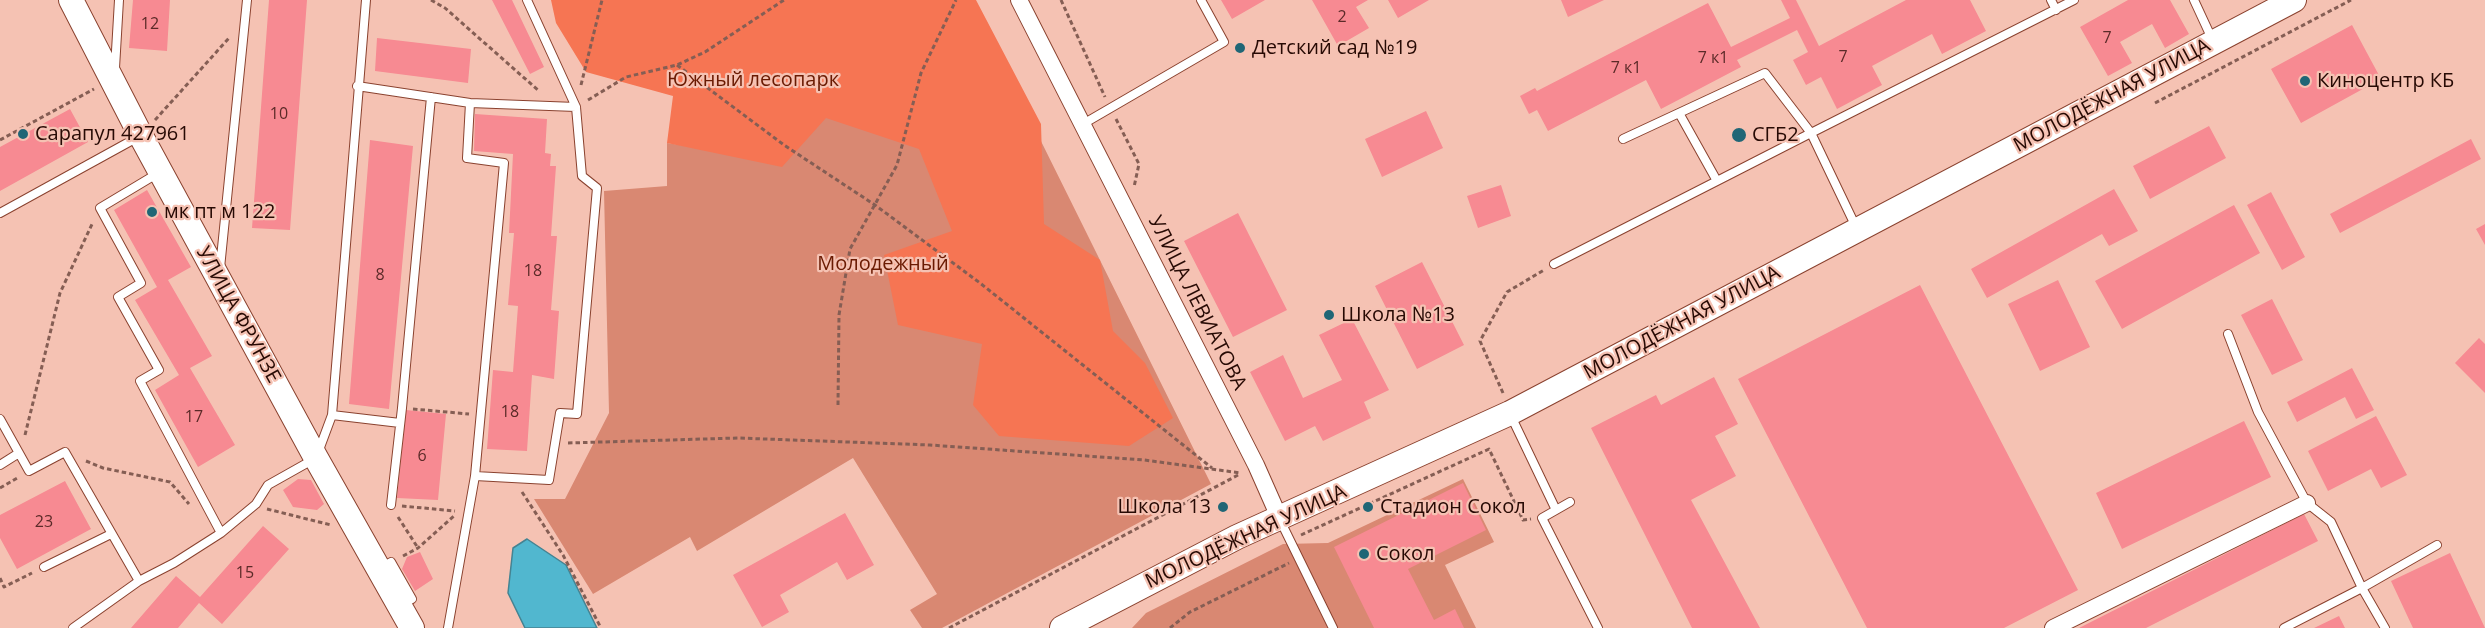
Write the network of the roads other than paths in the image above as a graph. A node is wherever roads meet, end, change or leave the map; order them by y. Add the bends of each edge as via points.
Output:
1 (71, 0) edge
2 (119, 0) edge
3 (247, 0) edge
4 (366, 0) edge
5 (527, 0) edge
6 (1019, 0) edge
7 (1201, 0) edge
8 (2051, 0) edge
9 (2074, 0) edge
10 (2194, 0) edge
11 (2294, 0) edge
12 (2055, 10) junction
13 (2214, 41) junction
14 (109, 84) junction
15 (357, 86) junction
16 (431, 97) junction
17 (470, 103) junction
18 (576, 108) junction
19 (1679, 113) junction
20 (1083, 124) junction
21 (1811, 133) junction
22 (141, 136) junction
23 (1623, 140) dead end
24 (160, 171) junction
25 (1717, 181) junction
26 (0, 213) edge
27 (1858, 231) junction
28 (1554, 264) road end
29 (219, 280) junction
30 (2228, 334) dead end
31 (1507, 405) junction
32 (332, 415) junction
33 (0, 419) edge
34 (400, 423) junction
35 (19, 453) junction
36 (316, 458) junction
37 (0, 465) edge
38 (475, 476) junction
39 (1570, 502) dead end
40 (2307, 503) junction
41 (391, 506) road end
42 (1556, 510) junction
43 (1279, 517) junction
44 (221, 533) junction
45 (111, 534) junction
46 (2437, 545) dead end
47 (44, 567) road end
48 (139, 581) junction
49 (2362, 588) junction
50 (406, 622) edge
51 (73, 628) edge
52 (448, 628) edge
53 (1062, 628) edge
54 (1334, 628) edge
55 (1598, 628) edge
56 (2053, 628) edge
57 (2284, 628) edge
58 (2385, 628) edge

1 - 14 main road, УЛИЦА ФРУНЗЕ
2 - 14 lane
3 - 29 lane
4 - 15 lane
5 - 18 lane
6 - 20 street, УЛИЦА ЛЕВИАТОВА
7 - 20 lane via 1224,42
8 - 12 lane
9 - 12 lane
10 - 13 lane
11 - 13 main road, МОЛОДЁЖНАЯ УЛИЦА
12 - 21 lane
13 - 27 main road, МОЛОДЁЖНАЯ УЛИЦА
14 - 22 main road, УЛИЦА ФРУНЗЕ
15 - 16 lane
15 - 32 lane
16 - 17 lane
16 - 34 lane
17 - 18 lane
17 - 38 lane via 467,158 504,163
18 - 38 lane via 582,176 597,188 577,414 560,413 549,480
19 - 21 lane via 1766,73
19 - 23 lane
19 - 25 lane
20 - 43 street, УЛИЦА ЛЕВИАТОВА
21 - 25 lane
21 - 27 lane
22 - 24 main road, УЛИЦА ФРУНЗЕ
22 - 26 lane
24 - 29 main road, УЛИЦА ФРУНЗЕ
24 - 44 lane via 100,207 141,283 118,297 159,370 140,381
25 - 28 lane
27 - 31 main road, МОЛОДЁЖНАЯ УЛИЦА
29 - 36 main road, УЛИЦА ФРУНЗЕ
30 - 40 lane via 2258,412
31 - 42 lane
31 - 43 main road, МОЛОДЁЖНАЯ УЛИЦА via 1356,485
32 - 34 lane
32 - 36 lane
33 - 35 lane
34 - 41 lane
35 - 37 lane
35 - 45 lane via 29,471 65,452
36 - 44 lane via 267,485 256,504
36 - 50 main road, УЛИЦА ФРУНЗЕ
38 - 52 lane
39 - 42 lane
40 - 49 lane via 2331,522
40 - 56 street
42 - 55 lane via 1542,518
43 - 53 main road, МОЛОДЁЖНАЯ УЛИЦА
43 - 54 lane, УЛИЦА ЛЕВИАТОВА
44 - 48 lane
45 - 47 lane
45 - 48 lane
46 - 49 lane
48 - 51 lane
49 - 57 lane
49 - 58 lane

